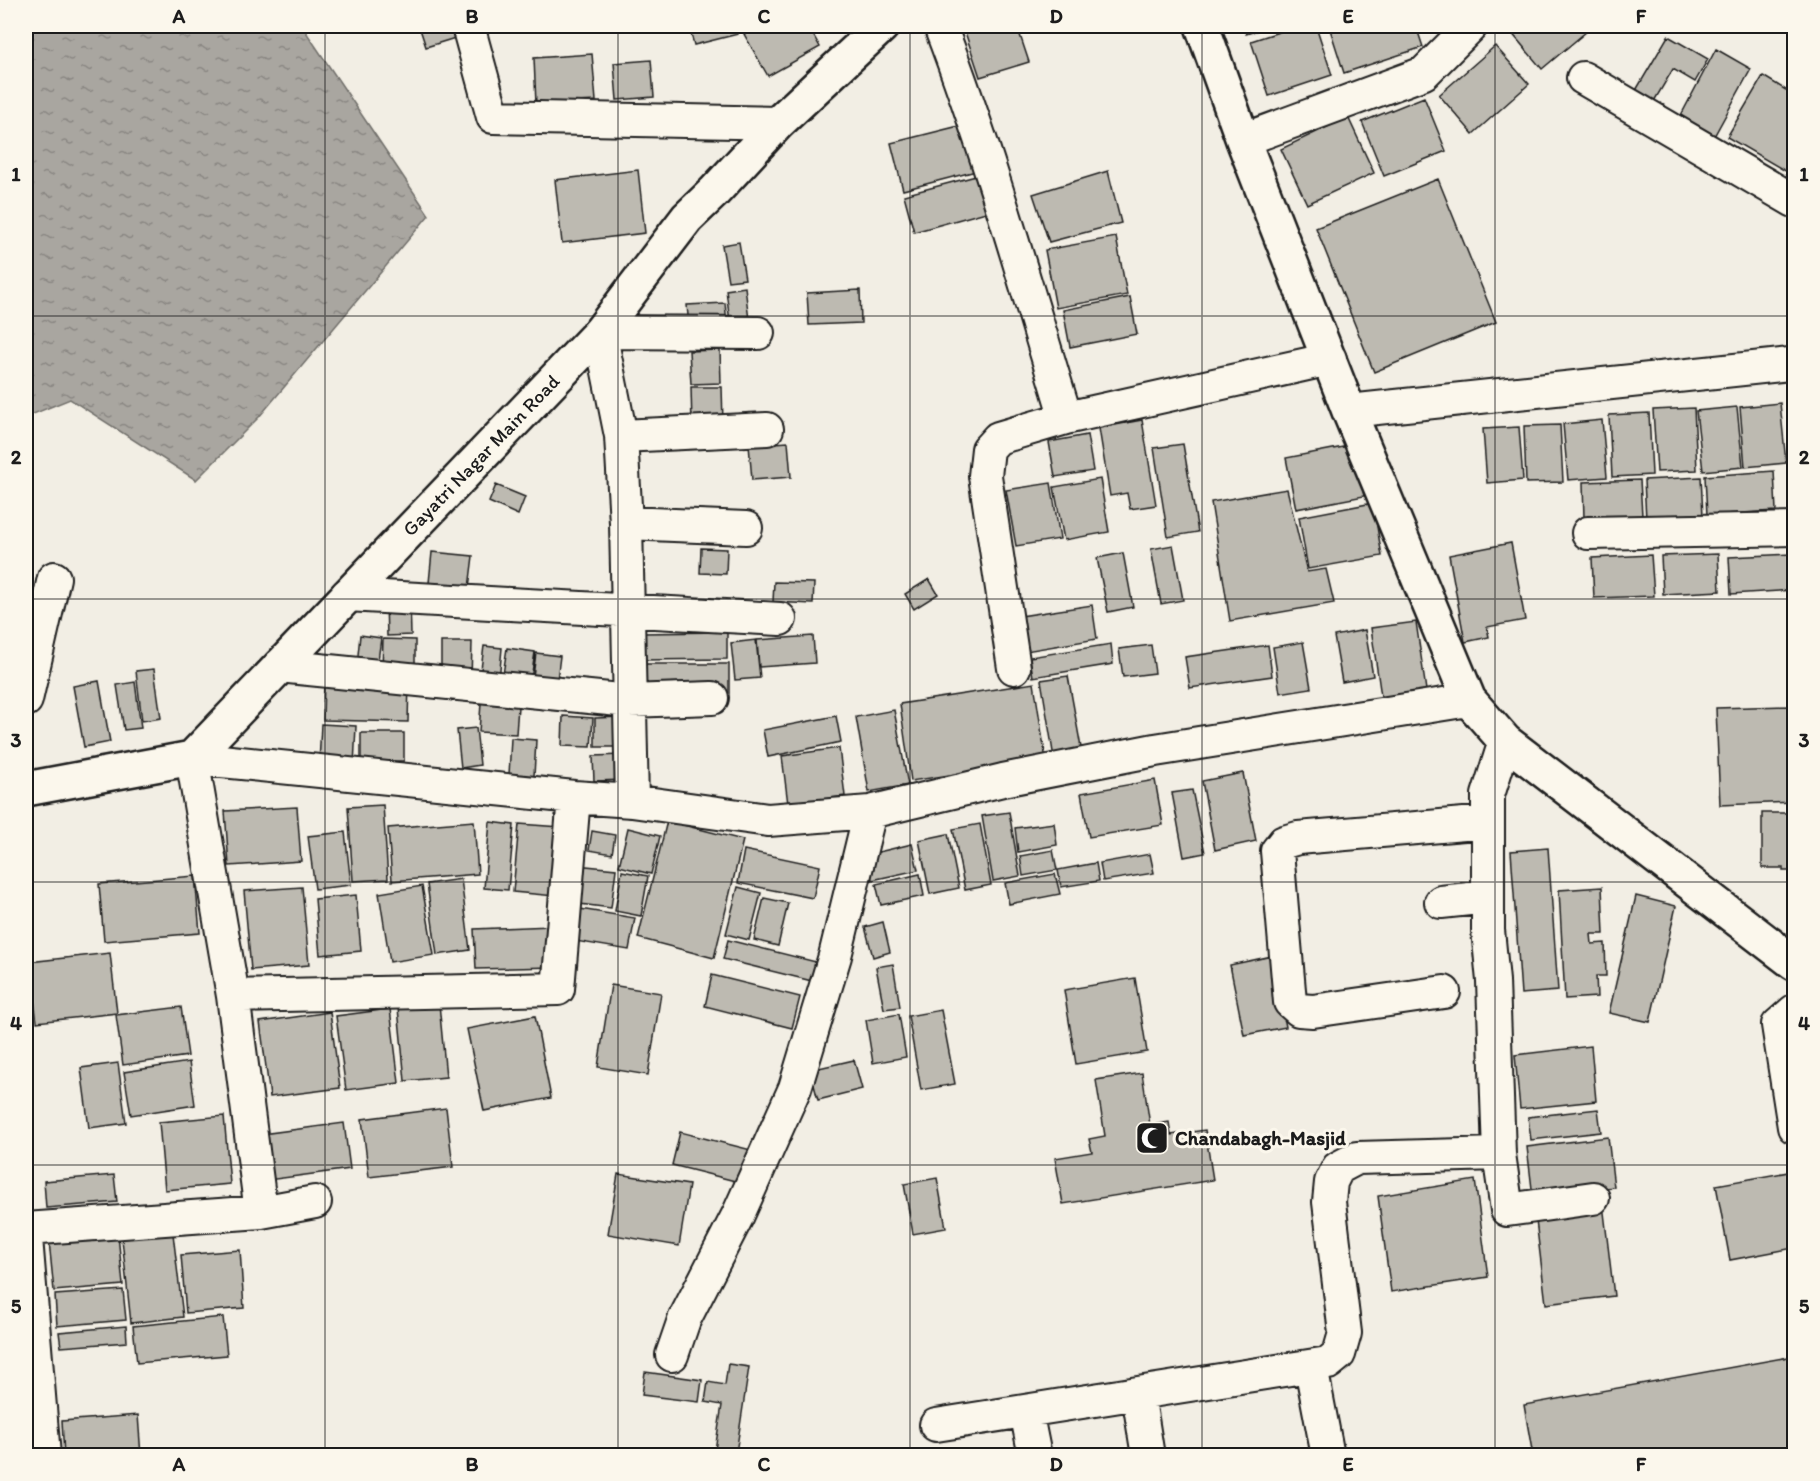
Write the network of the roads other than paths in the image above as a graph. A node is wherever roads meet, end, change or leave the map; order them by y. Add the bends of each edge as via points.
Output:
1 (468, 26) edge
2 (882, 26) edge
3 (940, 26) edge
4 (1202, 26) edge
5 (1472, 26) edge
6 (1583, 78) dead end
7 (778, 123) junction
8 (1243, 140) junction
9 (1794, 201) edge
10 (600, 332) junction
11 (758, 333) dead end
12 (1330, 359) junction
13 (1793, 371) edge
14 (1349, 411) junction
15 (1066, 418) junction
16 (767, 429) dead end
17 (621, 436) junction
18 (626, 524) junction
19 (746, 528) dead end
20 (1794, 529) edge
21 (1588, 533) dead end
22 (54, 578) dead end
23 (347, 595) junction
24 (627, 610) junction
25 (780, 619) dead end
26 (279, 666) junction
27 (1014, 668) dead end
28 (712, 698) dead end
29 (26, 700) edge
30 (1468, 700) junction
31 (629, 701) junction
32 (1505, 741) junction
33 (192, 758) junction
34 (26, 789) edge
35 (574, 797) junction
36 (632, 801) junction
37 (870, 812) junction
38 (1488, 822) junction
39 (1488, 897) junction
40 (1441, 902) dead end
41 (1794, 963) edge
42 (1444, 993) dead end
43 (233, 996) junction
44 (1794, 1011) edge
45 (1794, 1127) edge
46 (1498, 1154) junction
47 (1593, 1198) dead end
48 (315, 1202) dead end
49 (261, 1212) junction
50 (26, 1229) edge
51 (26, 1238) edge
52 (672, 1354) dead end
53 (1311, 1367) junction
54 (1138, 1394) junction
55 (1026, 1411) junction
56 (936, 1425) dead end
57 (44, 1455) edge
58 (1035, 1455) edge
59 (1148, 1455) edge
60 (1328, 1455) edge

1 - 7 street via 493,117
2 - 7 street, Gayatri Nagar Main Road
3 - 15 street via 996,189
4 - 8 street
5 - 8 street via 1425,73
6 - 9 street
7 - 10 street, Gayatri Nagar Main Road via 687,218
8 - 12 street
10 - 11 street
10 - 17 street
10 - 23 street, Gayatri Nagar Main Road
12 - 14 street
12 - 15 street
13 - 14 street
14 - 30 street
15 - 27 street via 998,438 988,449 985,476
16 - 17 street
17 - 18 street
18 - 19 street
18 - 24 street
20 - 21 street
22 - 29 street
23 - 24 street
23 - 26 street, Gayatri Nagar Main Road
24 - 25 street
24 - 31 street
26 - 31 street
26 - 33 street, Gayatri Nagar Main Road
28 - 31 street
30 - 32 street
30 - 37 street via 1155,750
31 - 36 street
32 - 38 street via 1488,795
32 - 41 street
33 - 34 street
33 - 35 street
33 - 43 street
35 - 36 street
35 - 43 street via 558,989
36 - 37 street via 768,820
37 - 52 street via 835,956 795,1088 738,1215 684,1320
38 - 39 street
38 - 42 street via 1298,838 1284,842 1277,851 1290,1002 1299,1010
39 - 40 street
39 - 46 street
43 - 49 street
44 - 45 street via 1778,1025
46 - 47 street via 1507,1210
46 - 53 street via 1357,1158 1338,1168 1331,1182 1329,1202 1345,1333 1339,1354 1328,1363
48 - 49 street
49 - 50 street
51 - 57 street
53 - 54 street
53 - 60 street
54 - 55 street
54 - 59 street
55 - 56 street
55 - 58 street

